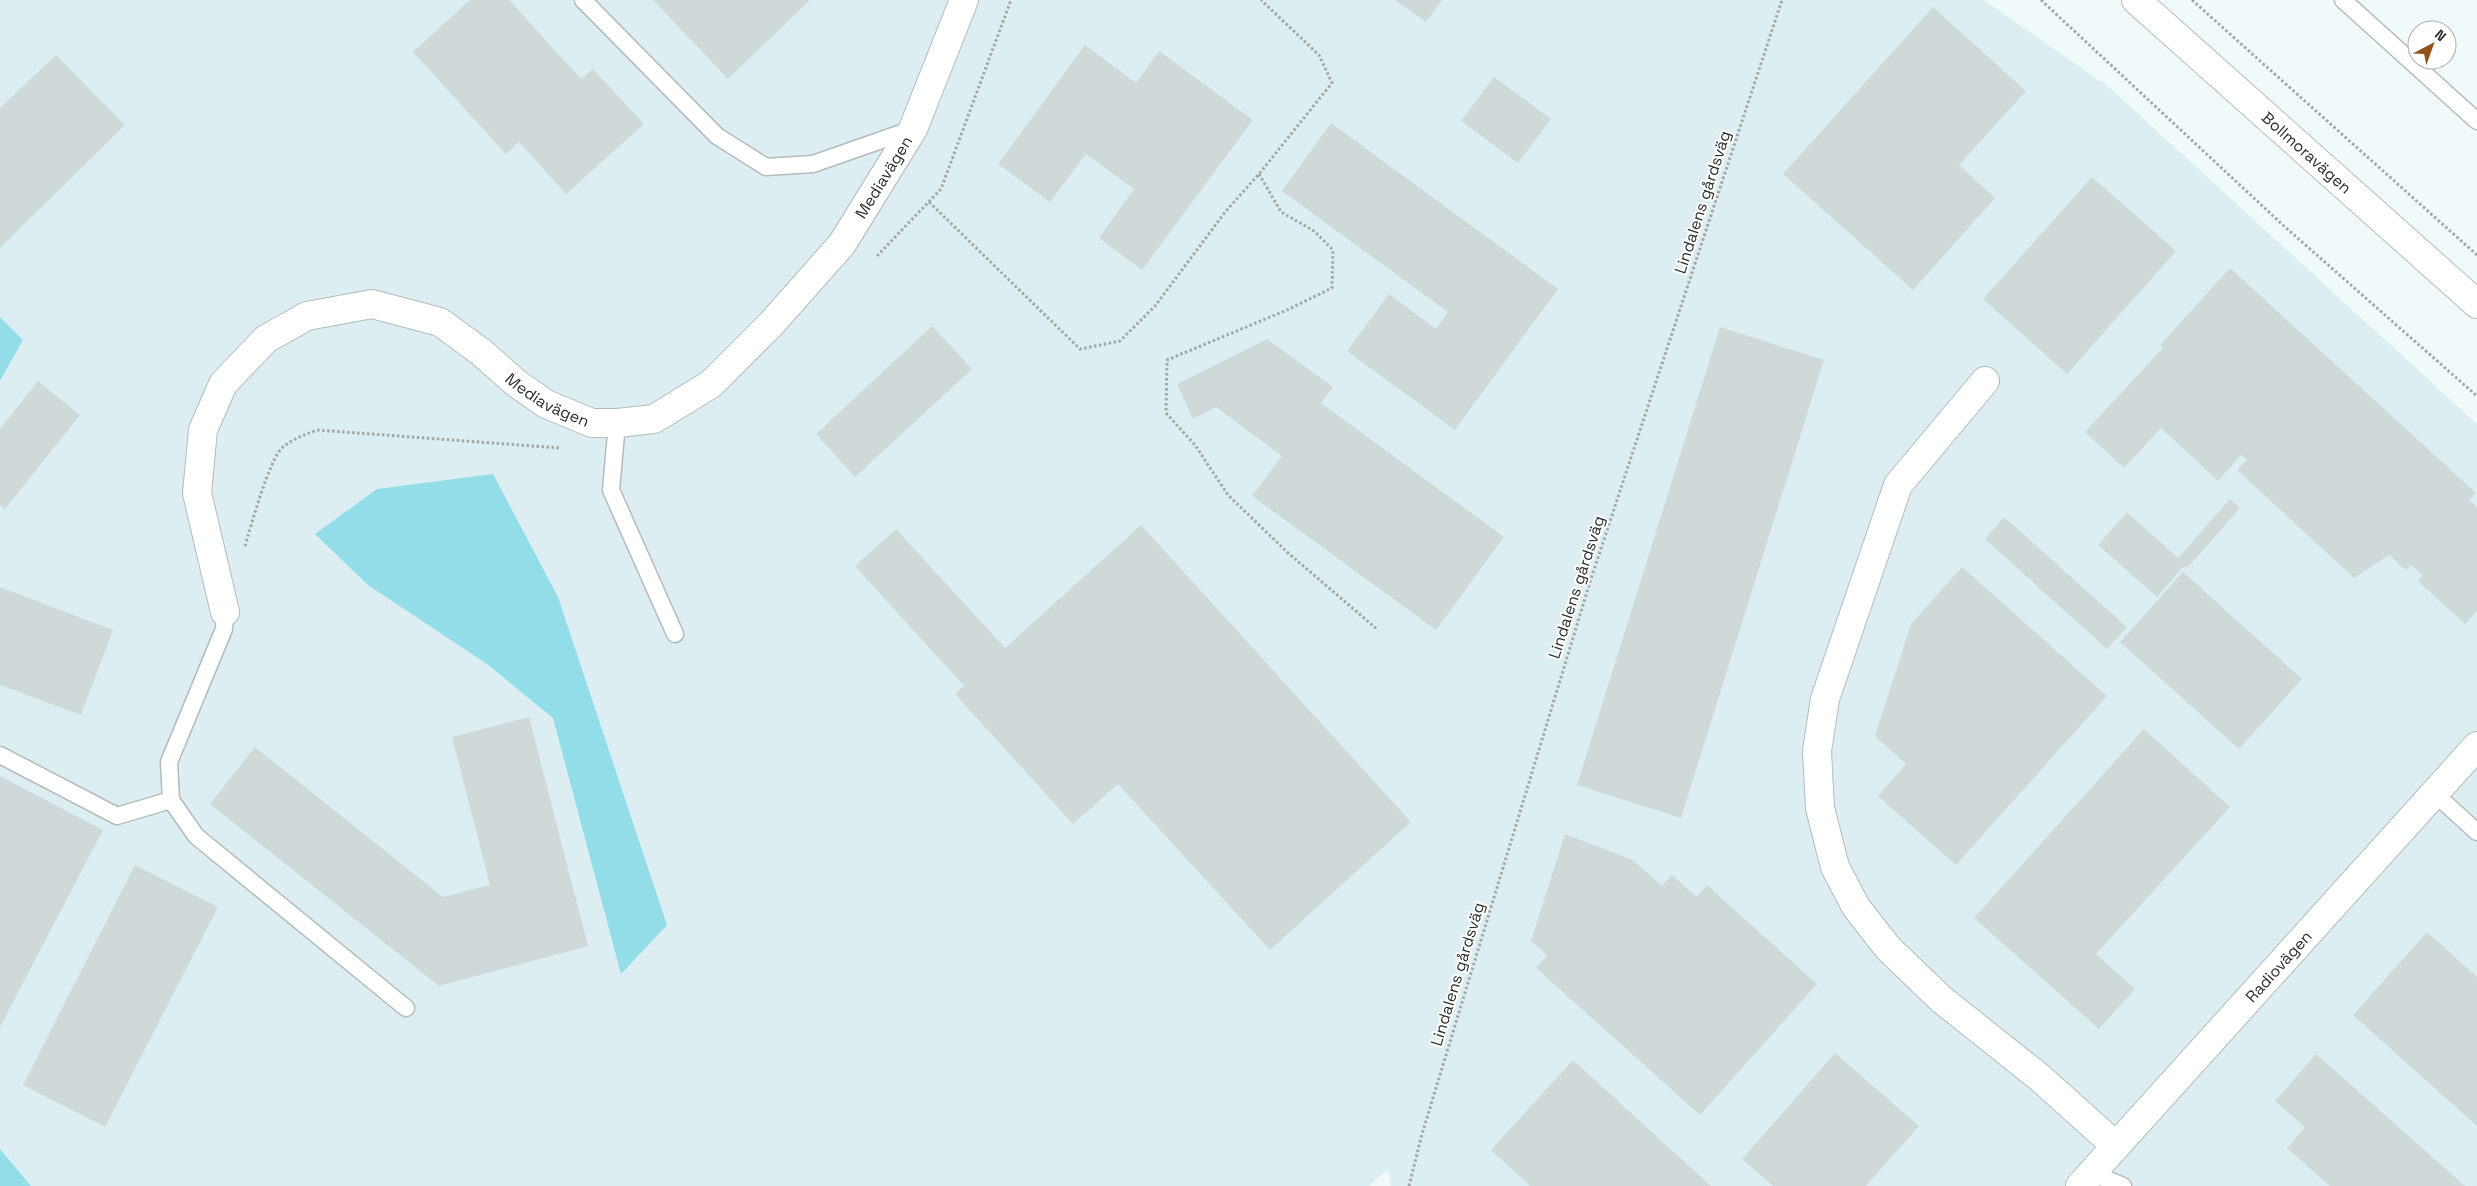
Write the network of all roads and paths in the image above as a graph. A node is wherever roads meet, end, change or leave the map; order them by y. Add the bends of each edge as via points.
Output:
1 (583, 0) edge
2 (964, 0) edge
3 (1011, 0) edge
4 (1261, 0) edge
5 (1782, 0) edge
6 (2041, 0) edge
7 (2136, 0) edge
8 (2192, 0) edge
9 (2344, 0) edge
10 (2477, 121) edge
11 (913, 130) junction
12 (1260, 174) junction
13 (929, 202) junction
14 (2477, 255) edge
15 (876, 257) dead end
16 (2477, 304) edge
17 (1985, 381) dead end
18 (2477, 396) edge
19 (618, 423) junction
20 (615, 452) junction
21 (244, 548) dead end
22 (225, 612) joint
23 (1378, 630) dead end
24 (675, 634) dead end
25 (2477, 746) edge
26 (0, 755) edge
27 (2434, 793) junction
28 (171, 800) junction
29 (2477, 832) edge
30 (406, 1008) dead end
31 (2116, 1146) junction
32 (2086, 1180) edge
33 (1409, 1186) edge
34 (2123, 1186) edge

1 - 11 lane via 717,136 766,167 812,164
2 - 11 street, Mediavägen
3 - 13 path via 941,189
4 - 12 path via 1320,56 1332,83
5 - 33 path, Lindalens gårdsväg via 1590,582
6 - 18 path via 2285,227
7 - 16 street, Bollmoravägen
8 - 14 path
9 - 10 lane
11 - 19 street, Mediavägen via 842,244 772,323 711,384 654,419
12 - 13 path via 1226,211 1155,306 1120,341 1080,349
12 - 23 path via 1280,212 1314,231 1334,250 1332,288 1167,360 1166,413 1196,445 1228,495 1287,552
13 - 15 path
17 - 31 street via 1898,485 1825,699 1817,751 1820,808 1835,867 1856,907 1888,948 1941,999 2039,1077
19 - 20 lane
19 - 22 street, Mediavägen via 592,423 546,404 440,322 372,304 307,316 266,339 223,384 203,430 197,493
20 - 21 path via 316,430 297,437 280,449
20 - 24 lane via 611,490
22 - 28 lane via 224,629 169,762
25 - 27 street, Radiovägen
26 - 28 lane via 117,816
27 - 29 lane
27 - 31 street, Radiovägen
28 - 30 lane via 196,836
31 - 32 street, Radiovägen
32 - 34 lane

